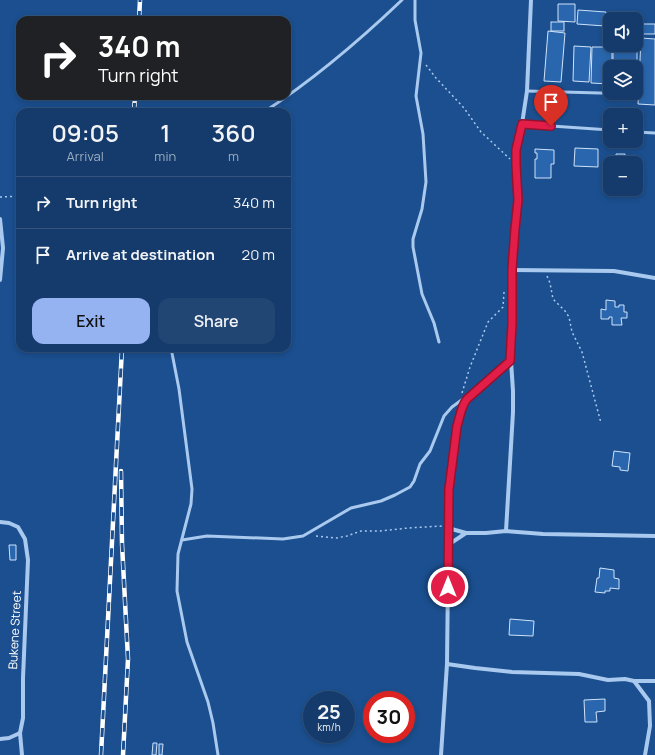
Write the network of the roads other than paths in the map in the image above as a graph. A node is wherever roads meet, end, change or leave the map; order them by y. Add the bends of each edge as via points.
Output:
1 (402, 0) edge
2 (415, 0) edge
3 (530, 0) edge
4 (527, 91) junction
5 (291, 93) edge
6 (603, 93) edge
7 (281, 100) edge
8 (270, 108) edge
9 (522, 124) junction
10 (603, 130) edge
11 (643, 132) edge
12 (655, 133) edge
13 (0, 219) edge
14 (512, 270) junction
15 (655, 278) edge
16 (0, 280) edge
17 (439, 342) dead end
18 (172, 352) edge
19 (510, 361) junction
20 (463, 399) road end
21 (0, 522) edge
22 (448, 527) junction
23 (506, 531) junction
24 (466, 533) junction
25 (655, 536) edge
26 (182, 540) junction
27 (448, 545) junction
28 (447, 664) junction
29 (634, 681) junction
30 (655, 681) edge
31 (20, 733) junction
32 (0, 739) edge
33 (22, 755) edge
34 (218, 755) edge
35 (441, 755) edge
36 (644, 755) edge

1 - 5 lane via 341,54
2 - 17 lane via 415,20 421,57 416,96 423,134 426,182 413,247 422,294
3 - 4 street
4 - 6 lane
4 - 9 street
7 - 8 lane
9 - 10 lane
9 - 14 street via 516,150 518,200
11 - 12 lane
13 - 16 street via 3,248
14 - 15 street via 614,271
14 - 19 street
18 - 26 lane via 192,489
19 - 22 street via 467,399 462,408 457,426 449,489
19 - 23 street via 513,412
20 - 26 lane via 444,416 430,451 420,464 410,487 388,498 351,508 303,536 207,536
21 - 31 street, Bukene Street via 18,527 25,539 28,560 23,718
22 - 24 street
22 - 27 street
23 - 24 street
23 - 25 street
24 - 27 street
26 - 34 lane via 176,567 179,607 187,642 208,702
27 - 28 street
28 - 29 street via 512,672 579,674 608,680
28 - 35 street
29 - 30 street
29 - 36 street via 649,701 650,726
31 - 32 street
31 - 33 street, Bukene Street

